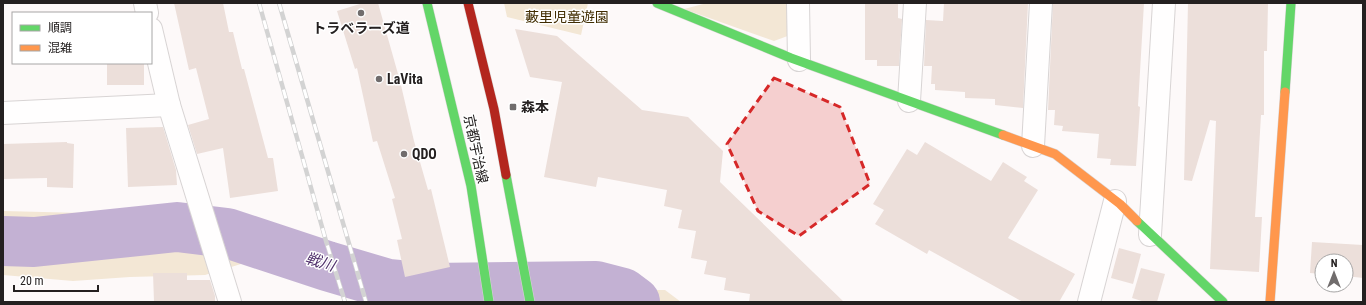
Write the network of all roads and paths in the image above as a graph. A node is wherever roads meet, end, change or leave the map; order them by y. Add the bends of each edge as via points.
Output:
1 (427, 3) edge
2 (468, 3) edge
3 (657, 3) edge
4 (798, 3) edge
5 (915, 3) edge
6 (1041, 3) edge
7 (1164, 3) edge
8 (1292, 3) edge
9 (152, 32) edge
10 (799, 60) junction
11 (909, 101) junction
12 (170, 105) junction
13 (3, 113) edge
14 (1033, 146) junction
15 (1115, 201) junction
16 (1150, 236) junction
17 (230, 302) edge
18 (490, 302) edge
19 (530, 302) edge
20 (1088, 302) edge
21 (1223, 302) edge
22 (1270, 302) edge

1 - 18 street, 京都宇治線 via 471,186
2 - 19 street, 京都宇治線 via 494,109
3 - 10 street
4 - 10 street
5 - 11 street
6 - 14 street
7 - 16 street
8 - 22 street
9 - 12 street
10 - 11 street
11 - 14 street
12 - 13 street
12 - 17 street
14 - 15 street via 1055,154
15 - 16 street
15 - 20 street
16 - 21 street

